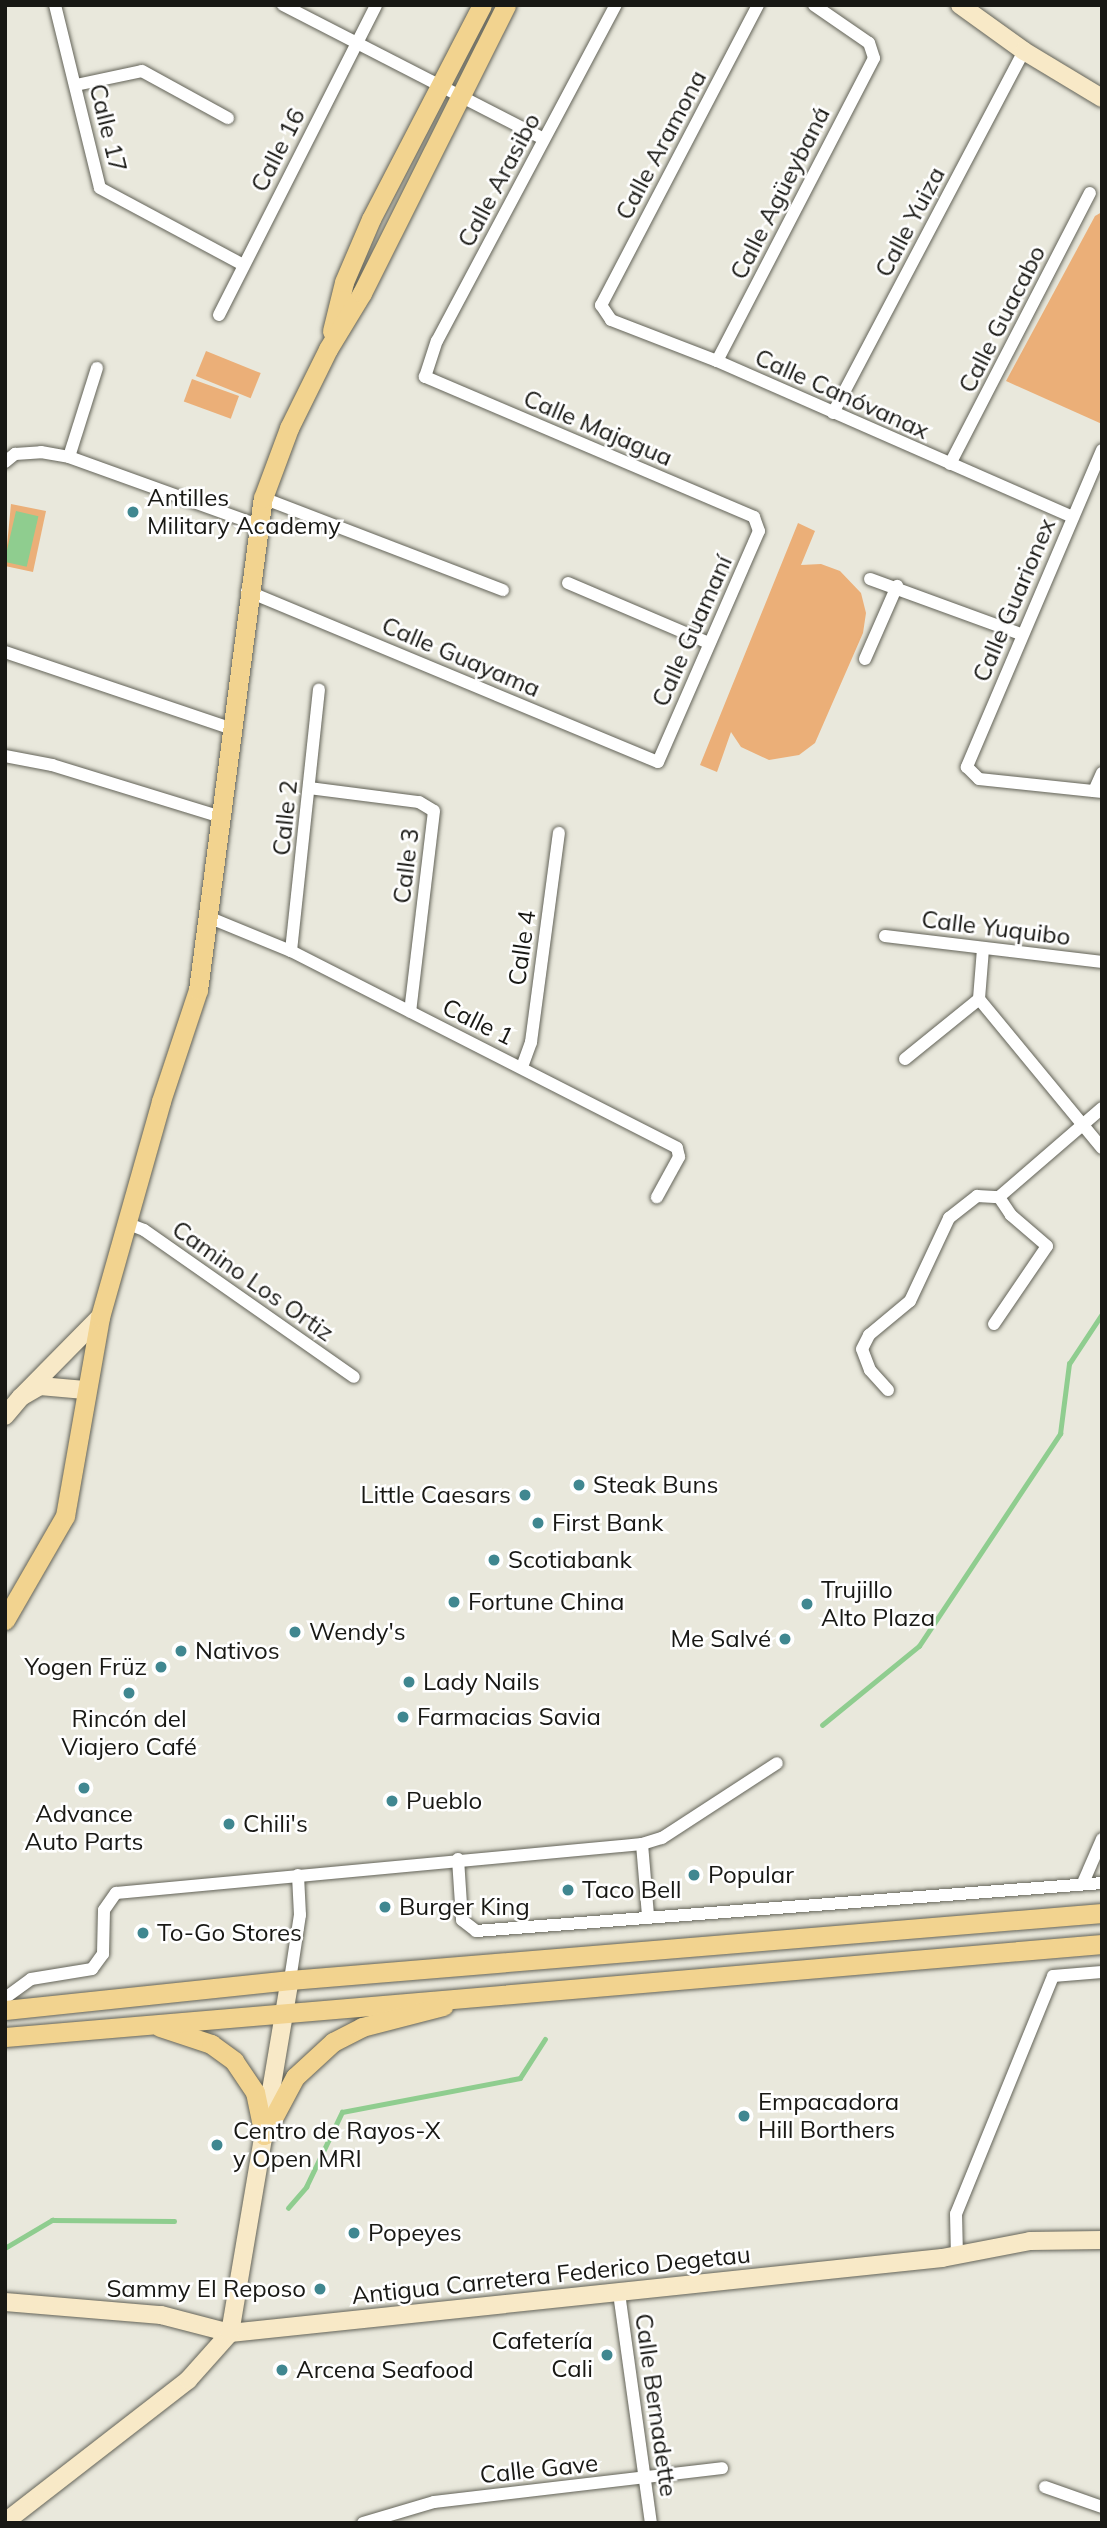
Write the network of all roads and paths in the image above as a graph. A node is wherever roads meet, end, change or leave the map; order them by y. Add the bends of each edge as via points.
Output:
1 (55, 5) edge
2 (283, 5) edge
3 (376, 5) edge
4 (482, 5) edge
5 (506, 5) edge
6 (616, 5) edge
7 (758, 5) edge
8 (814, 5) edge
9 (960, 5) edge
10 (357, 43) junction
11 (1024, 51) junction
12 (440, 84) junction
13 (76, 85) junction
14 (461, 95) junction
15 (1102, 98) edge
16 (228, 118) dead end
17 (544, 139) junction
18 (1090, 193) dead end
19 (243, 264) junction
20 (601, 305) joint
21 (219, 315) dead end
22 (328, 349) junction
23 (717, 361) junction
24 (97, 368) dead end
25 (425, 377) joint
26 (833, 413) junction
27 (1102, 450) edge
28 (69, 457) junction
29 (5, 462) edge
30 (950, 464) junction
31 (263, 498) junction
32 (754, 517) joint
33 (1072, 517) junction
34 (258, 525) junction
35 (870, 579) dead end
36 (568, 583) dead end
37 (897, 586) junction
38 (503, 590) dead end
39 (247, 591) junction
40 (1020, 634) junction
41 (709, 643) junction
42 (5, 652) edge
43 (865, 659) dead end
44 (319, 689) dead end
45 (233, 729) junction
46 (5, 756) edge
47 (658, 762) joint
48 (1102, 772) edge
49 (309, 788) junction
50 (1098, 792) edge
51 (221, 817) junction
52 (559, 833) dead end
53 (208, 917) junction
54 (885, 936) dead end
55 (983, 949) junction
56 (291, 951) junction
57 (1102, 962) edge
58 (979, 999) junction
59 (410, 1012) junction
60 (905, 1059) dead end
61 (522, 1067) junction
62 (1102, 1108) edge
63 (1082, 1125) junction
64 (1102, 1148) edge
65 (657, 1197) dead end
66 (999, 1197) junction
67 (126, 1223) junction
68 (100, 1317) junction
69 (994, 1324) dead end
70 (354, 1377) dead end
71 (85, 1390) junction
72 (888, 1390) dead end
73 (21, 1397) junction
74 (5, 1416) edge
75 (5, 1620) edge
76 (777, 1763) dead end
77 (1102, 1839) edge
78 (642, 1844) junction
79 (458, 1859) junction
80 (298, 1875) junction
81 (1083, 1883) junction
82 (1102, 1883) edge
83 (1102, 1913) edge
84 (648, 1915) junction
85 (1102, 1944) edge
86 (1102, 1972) edge
87 (290, 1980) junction
88 (483, 1994) junction
89 (5, 1998) edge
90 (5, 2010) edge
91 (287, 2012) junction
92 (149, 2023) junction
93 (5, 2037) edge
94 (264, 2134) junction
95 (1102, 2240) edge
96 (957, 2256) junction
97 (619, 2293) junction
98 (5, 2302) edge
99 (230, 2333) junction
100 (722, 2468) dead end
101 (644, 2478) junction
102 (1045, 2487) dead end
103 (1102, 2507) edge
104 (5, 2522) edge
105 (363, 2523) edge
106 (651, 2523) edge

1 - 13 street, Calle 17
2 - 10 street
3 - 10 street, Calle 16
4 - 12 main road
5 - 14 main road
6 - 17 street, Calle Arasibo
7 - 20 street, Calle Aramona
8 - 23 street, Calle Agüeybaná via 869,43 874,58
9 - 11 street
10 - 12 street
10 - 19 street, Calle 16
11 - 15 street
11 - 26 street, Calle Yuiza
12 - 14 street
12 - 22 main road via 344,282
13 - 16 street via 142,71
13 - 19 street, Calle 17 via 100,188
14 - 17 street
14 - 22 main road via 362,293
17 - 25 street, Calle Arasibo via 437,341
18 - 30 street, Calle Guacabo
19 - 21 street, Calle 16
20 - 23 street, Calle Canóvanax via 611,320
22 - 31 main road via 289,428
23 - 26 street, Calle Canóvanax
24 - 28 street
25 - 32 street, Calle Majagua
26 - 30 street, Calle Canóvanax
27 - 33 street, Calle Guarionex
28 - 29 street via 15,454
28 - 34 street
30 - 33 street, Calle Canóvanax
31 - 34 main road
31 - 38 street
32 - 41 street, Calle Guamaní via 759,531
33 - 40 street, Calle Guarionex
34 - 39 main road
35 - 37 street
36 - 41 street
37 - 40 street
37 - 43 street
39 - 45 main road
39 - 47 street, Calle Guayama
40 - 50 street, Calle Guarionex via 967,767 979,779
41 - 47 street, Calle Guamaní
42 - 45 street
44 - 49 street, Calle 2
45 - 51 main road
46 - 51 street via 52,765
48 - 50 street
49 - 56 street, Calle 2
49 - 59 street, Calle 3 via 419,802 434,811
51 - 53 main road
52 - 61 street, Calle 4 via 531,1042
53 - 56 street, Calle 1
53 - 67 main road via 198,990
54 - 55 street, Calle Yuquibo
55 - 57 street, Calle Yuquibo
55 - 58 street
56 - 59 street, Calle 1
58 - 60 street
58 - 63 street
59 - 61 street, Calle 1
61 - 65 street, Calle 1 via 677,1148 679,1157
62 - 63 street
63 - 64 street
63 - 66 street
66 - 69 street via 1011,1216 1047,1246
66 - 72 street via 977,1196 949,1218 910,1301 869,1335 862,1349 870,1370
67 - 68 main road
67 - 70 street, Camino Los Ortiz via 144,1230
68 - 71 main road
68 - 73 street
71 - 73 street via 40,1386
71 - 75 main road via 65,1516
73 - 74 street
76 - 78 street via 662,1838
77 - 81 street
78 - 79 street
78 - 84 street
79 - 80 street
79 - 84 street via 462,1920 476,1931
80 - 87 street via 300,1915
80 - 89 street via 116,1893 104,1910 103,1955 92,1969 31,1979
81 - 82 street
81 - 84 street
83 - 87 main road
85 - 88 main road
86 - 96 street via 1053,1976 956,2214
87 - 90 main road
87 - 91 street
88 - 91 main road
88 - 94 main road via 362,2027 333,2042 295,2077
91 - 92 main road
91 - 94 street
92 - 93 main road
92 - 94 main road via 211,2044 234,2061 255,2092
94 - 99 street
95 - 96 street, Antigua Carretera Federico Degetau via 1030,2241
96 - 97 street, Antigua Carretera Federico Degetau
97 - 99 street, Antigua Carretera Federico Degetau
97 - 101 street, Calle Bernadette
98 - 99 street, Antigua Carretera Federico Degetau via 161,2315
99 - 104 street via 187,2380
100 - 101 street, Calle Gave
101 - 105 street, Calle Gave via 434,2502
101 - 106 street, Calle Bernadette
102 - 103 street

